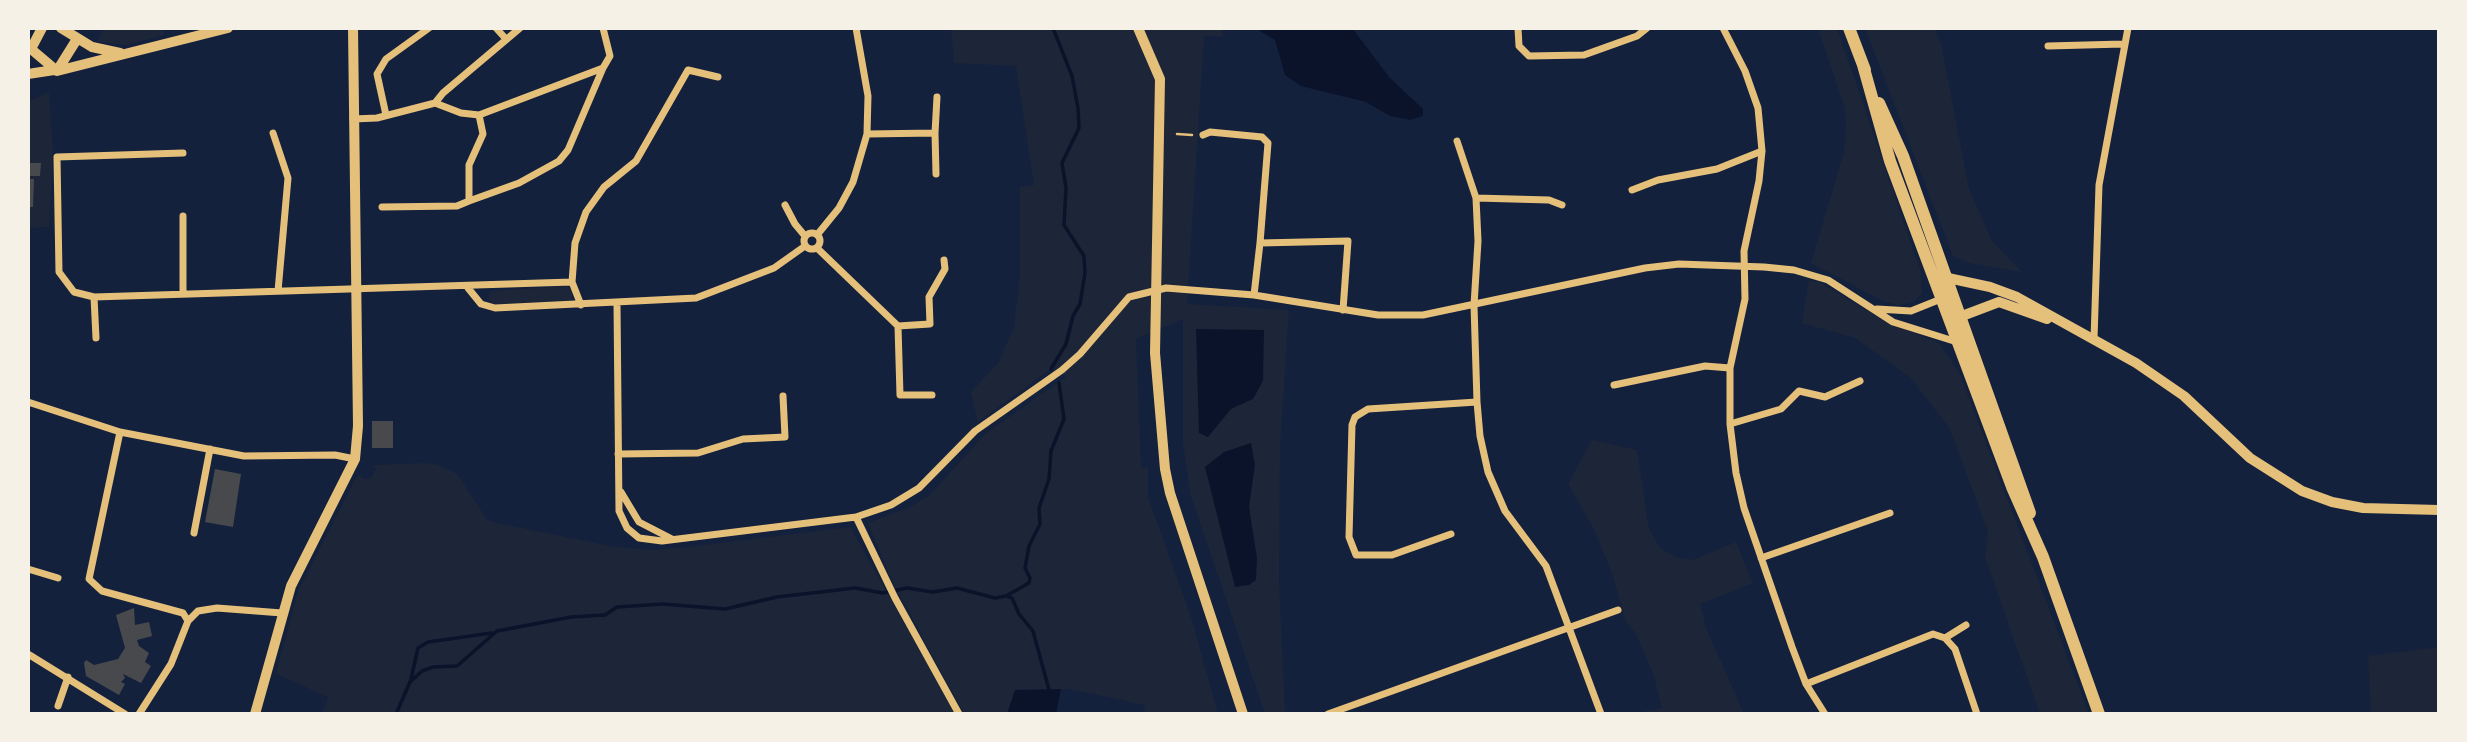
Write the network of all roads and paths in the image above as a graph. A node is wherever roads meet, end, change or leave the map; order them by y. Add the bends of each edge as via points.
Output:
1 (42, 28) edge
2 (61, 28) edge
3 (228, 28) edge
4 (353, 28) edge
5 (429, 28) edge
6 (496, 28) edge
7 (520, 28) edge
8 (603, 28) edge
9 (856, 28) edge
10 (1138, 28) edge
11 (1518, 28) edge
12 (1647, 28) edge
13 (1723, 28) edge
14 (1849, 28) edge
15 (2128, 28) edge
16 (76, 39) junction
17 (506, 39) junction
18 (2123, 44) junction
19 (2048, 46) dead end
20 (29, 49) edge
21 (123, 53) junction
22 (1863, 65) junction
23 (604, 68) junction
24 (55, 71) junction
25 (28, 74) edge
26 (718, 77) dead end
27 (937, 97) dead end
28 (435, 103) junction
29 (479, 115) junction
30 (386, 116) junction
31 (353, 119) junction
32 (273, 133) dead end
33 (935, 133) junction
34 (867, 134) junction
35 (1177, 134) dead end
36 (1203, 135) joint
37 (1457, 141) dead end
38 (1762, 151) junction
39 (183, 153) dead end
40 (936, 174) dead end
41 (1897, 180) junction
42 (1632, 190) dead end
43 (1476, 198) junction
44 (469, 201) junction
45 (785, 205) dead end
46 (1562, 205) dead end
47 (382, 208) dead end
48 (183, 216) dead end
49 (817, 234) junction
50 (805, 236) junction
51 (1260, 243) junction
52 (806, 246) junction
53 (817, 248) junction
54 (944, 260) dead end
55 (1745, 268) junction
56 (1948, 278) junction
57 (572, 282) junction
58 (468, 288) junction
59 (356, 289) junction
60 (1156, 290) junction
61 (278, 291) junction
62 (183, 293) junction
63 (1254, 295) junction
64 (93, 297) junction
65 (1940, 297) junction
66 (617, 303) junction
67 (1474, 304) junction
68 (581, 305) junction
69 (1873, 309) junction
70 (1343, 310) junction
71 (1962, 316) junction
72 (898, 326) junction
73 (2077, 330) junction
74 (96, 338) dead end
75 (2094, 339) junction
76 (1957, 342) junction
77 (1730, 368) junction
78 (1860, 381) dead end
79 (1614, 385) dead end
80 (932, 395) dead end
81 (783, 396) dead end
82 (28, 402) edge
83 (1478, 402) junction
84 (1996, 411) junction
85 (1730, 424) junction
86 (120, 432) junction
87 (209, 450) junction
88 (618, 454) junction
89 (355, 459) junction
90 (620, 488) junction
91 (2439, 510) edge
92 (1890, 513) dead end
93 (856, 517) junction
94 (194, 533) dead end
95 (1451, 534) dead end
96 (673, 539) junction
97 (2043, 557) junction
98 (1761, 558) junction
99 (28, 569) edge
100 (58, 578) dead end
101 (1618, 610) dead end
102 (282, 613) junction
103 (188, 621) junction
104 (1966, 625) dead end
105 (1571, 628) junction
106 (1945, 638) junction
107 (28, 654) edge
108 (68, 677) junction
109 (1806, 684) junction
110 (58, 706) dead end
111 (125, 714) edge
112 (139, 714) edge
113 (255, 714) edge
114 (959, 714) edge
115 (1243, 714) edge
116 (1328, 714) edge
117 (1601, 714) edge
118 (1825, 714) edge
119 (1977, 714) edge
120 (2099, 714) edge

1 - 20 main road
2 - 16 main road
3 - 21 main road
4 - 31 street
5 - 30 street via 386,59 377,74
6 - 17 street
7 - 17 street
8 - 23 street via 610,56
9 - 34 street via 868,96
10 - 60 street via 1160,79
11 - 12 street via 1519,46 1529,57 1584,55
13 - 38 street via 1758,108
14 - 22 main road
15 - 18 street
16 - 21 main road
16 - 24 main road
17 - 28 street
18 - 19 street
18 - 75 street via 2099,185
20 - 24 main road
21 - 24 main road
22 - 41 main road
22 - 56 main road
23 - 29 street
23 - 44 street via 559,161 519,183
24 - 25 main road
26 - 57 street via 688,70 636,160 604,187 586,212 575,243
27 - 33 street
28 - 29 street
28 - 30 street
29 - 44 street via 483,134 470,165
30 - 31 street
31 - 59 street
32 - 61 street via 288,178
33 - 34 street
33 - 40 street
34 - 49 street via 853,182
35 - 36 path
36 - 51 street via 1262,137 1268,143
37 - 43 street
38 - 42 street via 1717,169
38 - 55 street
39 - 64 street via 57,157 59,272 74,292
41 - 65 main road
41 - 71 street via 1911,201 1945,293
43 - 46 street via 1549,200
43 - 67 street
44 - 47 street via 457,206
45 - 50 street
48 - 62 street
49 - 50 street
49 - 53 street via 821,240
50 - 52 street
51 - 63 street
51 - 70 street via 1349,241
52 - 53 street
52 - 66 street via 774,268 696,298
53 - 72 street
54 - 72 street via 945,269 929,297 930,324
55 - 67 street via 1679,264 1645,268
55 - 69 street via 1794,270 1828,280
55 - 77 street via 1745,299
56 - 71 main road
56 - 73 street via 2004,292
57 - 58 street
57 - 68 street
58 - 59 street
58 - 68 street via 481,303 495,308
59 - 61 street
59 - 89 street
60 - 63 street
60 - 93 street via 1136,293 1118,306 1080,354 975,431 919,488 891,505
60 - 115 street via 1160,423 1170,493
61 - 62 street
62 - 64 street
63 - 70 street
64 - 74 street
65 - 69 street via 1910,311
65 - 76 main road
65 - 84 street via 1955,316
66 - 68 street
66 - 88 street
67 - 70 street via 1423,315
67 - 83 street
69 - 76 street via 1915,331
71 - 73 street via 1999,302
71 - 84 main road
72 - 80 street via 900,395
73 - 75 street
75 - 91 street via 2161,379 2250,458 2302,491 2355,507
76 - 97 main road
77 - 79 street via 1705,366
77 - 85 street
78 - 85 street via 1825,397 1799,391 1781,409
81 - 88 street via 785,438 743,439 698,453
82 - 86 street
83 - 95 street via 1368,409 1355,416 1352,425 1349,537 1356,555 1392,555
83 - 105 street via 1488,472 1505,510 1546,566
84 - 97 main road
85 - 98 street via 1744,508
86 - 87 street
86 - 103 street via 89,579 102,592 183,613
87 - 89 street via 244,456
87 - 94 street
88 - 90 street
89 - 102 street
90 - 96 street via 639,522
90 - 96 street via 619,511 627,528 639,538
92 - 98 street
93 - 96 street
93 - 114 street
97 - 120 main road
98 - 109 street
99 - 100 street
101 - 105 street
102 - 103 street via 206,608
102 - 113 street
103 - 112 street via 171,664
104 - 106 street
105 - 116 street
105 - 117 street
106 - 109 street via 1933,634
106 - 119 street via 1955,649
107 - 108 street
108 - 110 street
108 - 111 street
109 - 118 street

